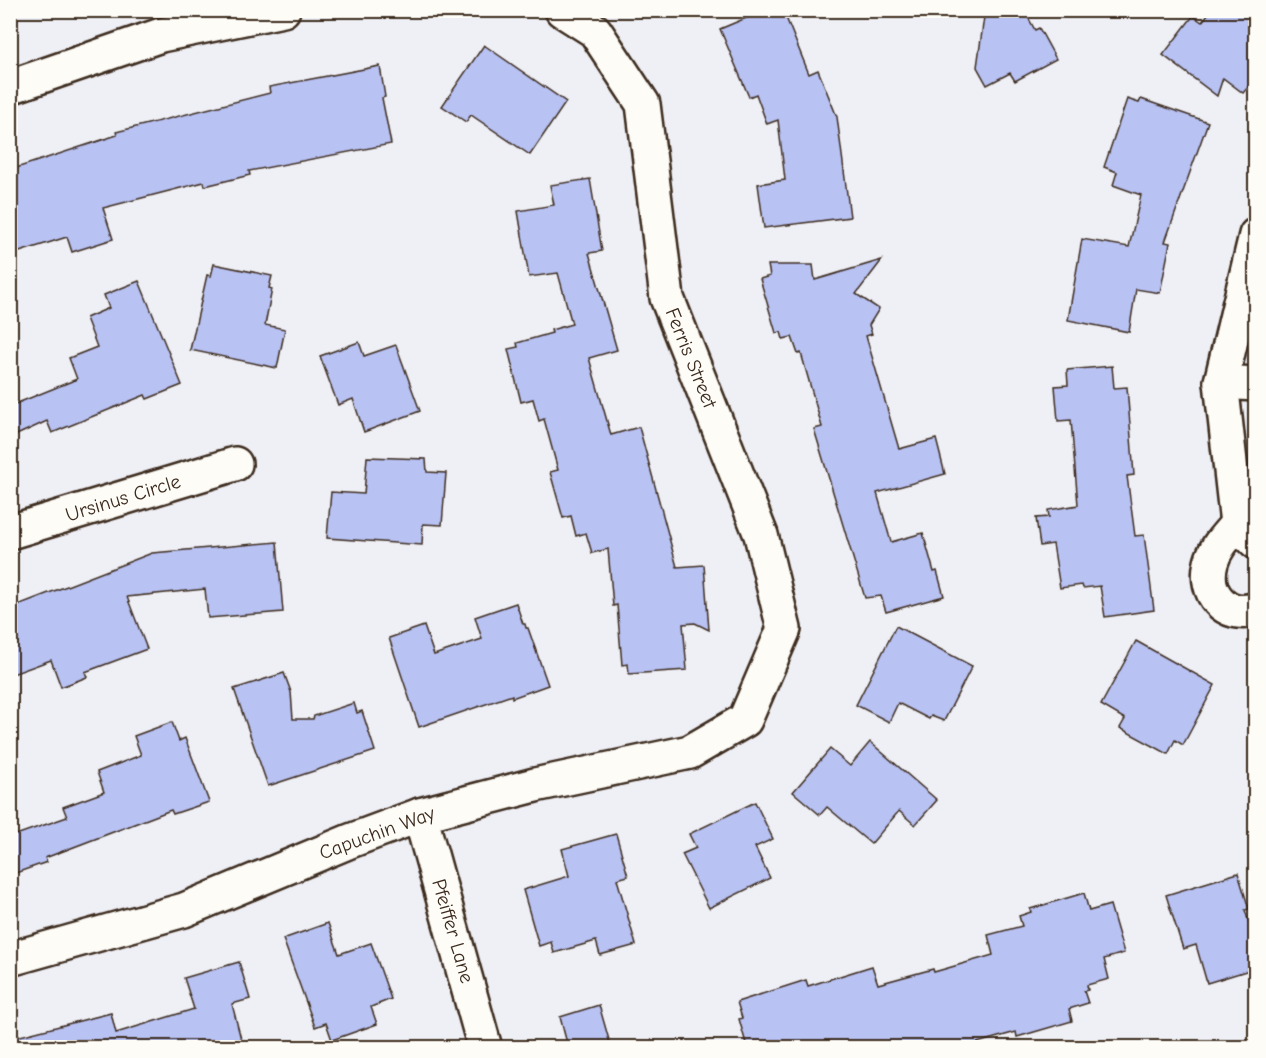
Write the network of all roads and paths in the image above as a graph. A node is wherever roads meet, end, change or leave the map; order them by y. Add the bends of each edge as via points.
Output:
1 (283, 10) edge
2 (562, 10) edge
3 (10, 87) edge
4 (1256, 235) edge
5 (1221, 382) junction
6 (1256, 384) edge
7 (235, 464) dead end
8 (10, 532) edge
9 (1246, 533) edge
10 (1256, 609) edge
11 (745, 720) joint
12 (420, 815) junction
13 (10, 960) edge
14 (486, 1047) edge

1 - 3 street via 161,35
2 - 11 street, Ferris Street via 595,31 643,104 667,298 761,535 784,629
4 - 5 street
5 - 6 street
5 - 9 street
7 - 8 street, Ursinus Circle
9 - 10 street via 1215,550 1210,580 1215,596 1233,612
11 - 12 street, Capuchin Way via 690,752 535,785
12 - 13 street, Capuchin Way via 184,910
12 - 14 street, Pfeiffer Lane

